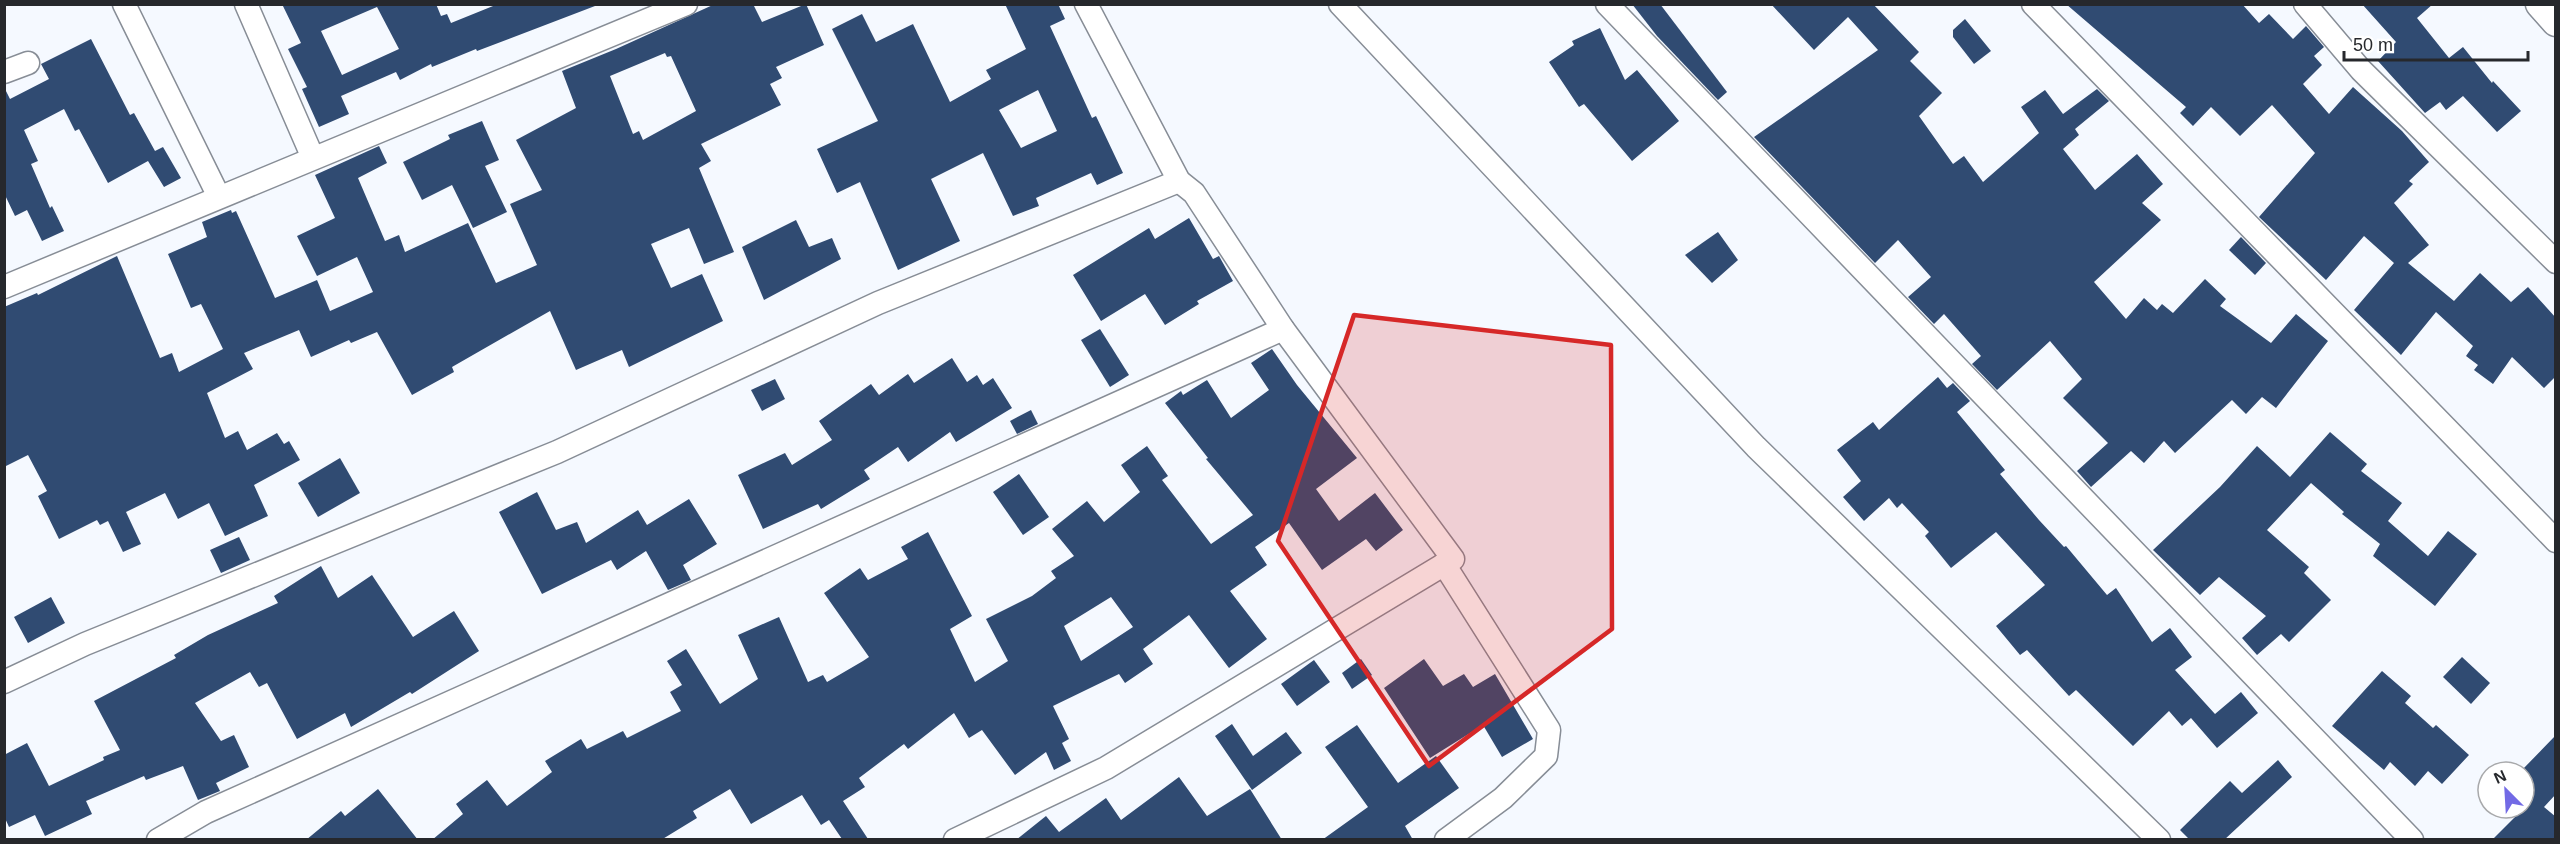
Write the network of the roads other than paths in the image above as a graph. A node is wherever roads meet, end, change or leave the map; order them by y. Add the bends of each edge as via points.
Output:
1 (124, 4) edge
2 (246, 4) edge
3 (686, 4) edge
4 (1086, 4) edge
5 (1340, 4) edge
6 (2033, 4) edge
7 (2305, 4) edge
8 (2540, 4) edge
9 (1609, 5) edge
10 (2556, 22) edge
11 (28, 63) dead end
12 (4, 72) edge
13 (313, 158) junction
14 (1179, 181) junction
15 (219, 197) junction
16 (2556, 262) edge
17 (4, 287) edge
18 (1283, 330) junction
19 (2556, 541) edge
20 (1444, 564) junction
21 (4, 682) edge
22 (158, 840) edge
23 (955, 840) edge
24 (1446, 840) edge
25 (2159, 840) edge
26 (2412, 840) edge

1 - 15 street
2 - 13 street
3 - 13 street
4 - 14 street
5 - 25 street via 1756,447
6 - 19 street
7 - 16 street via 2361,70
8 - 10 street
9 - 26 street
11 - 12 street
13 - 15 street
14 - 18 street via 1194,193
14 - 21 street via 878,303 557,452 85,644
15 - 17 street
18 - 20 street via 1453,559
18 - 22 street via 206,812
20 - 23 street via 1106,768
20 - 24 street via 1549,730 1546,756 1503,798

